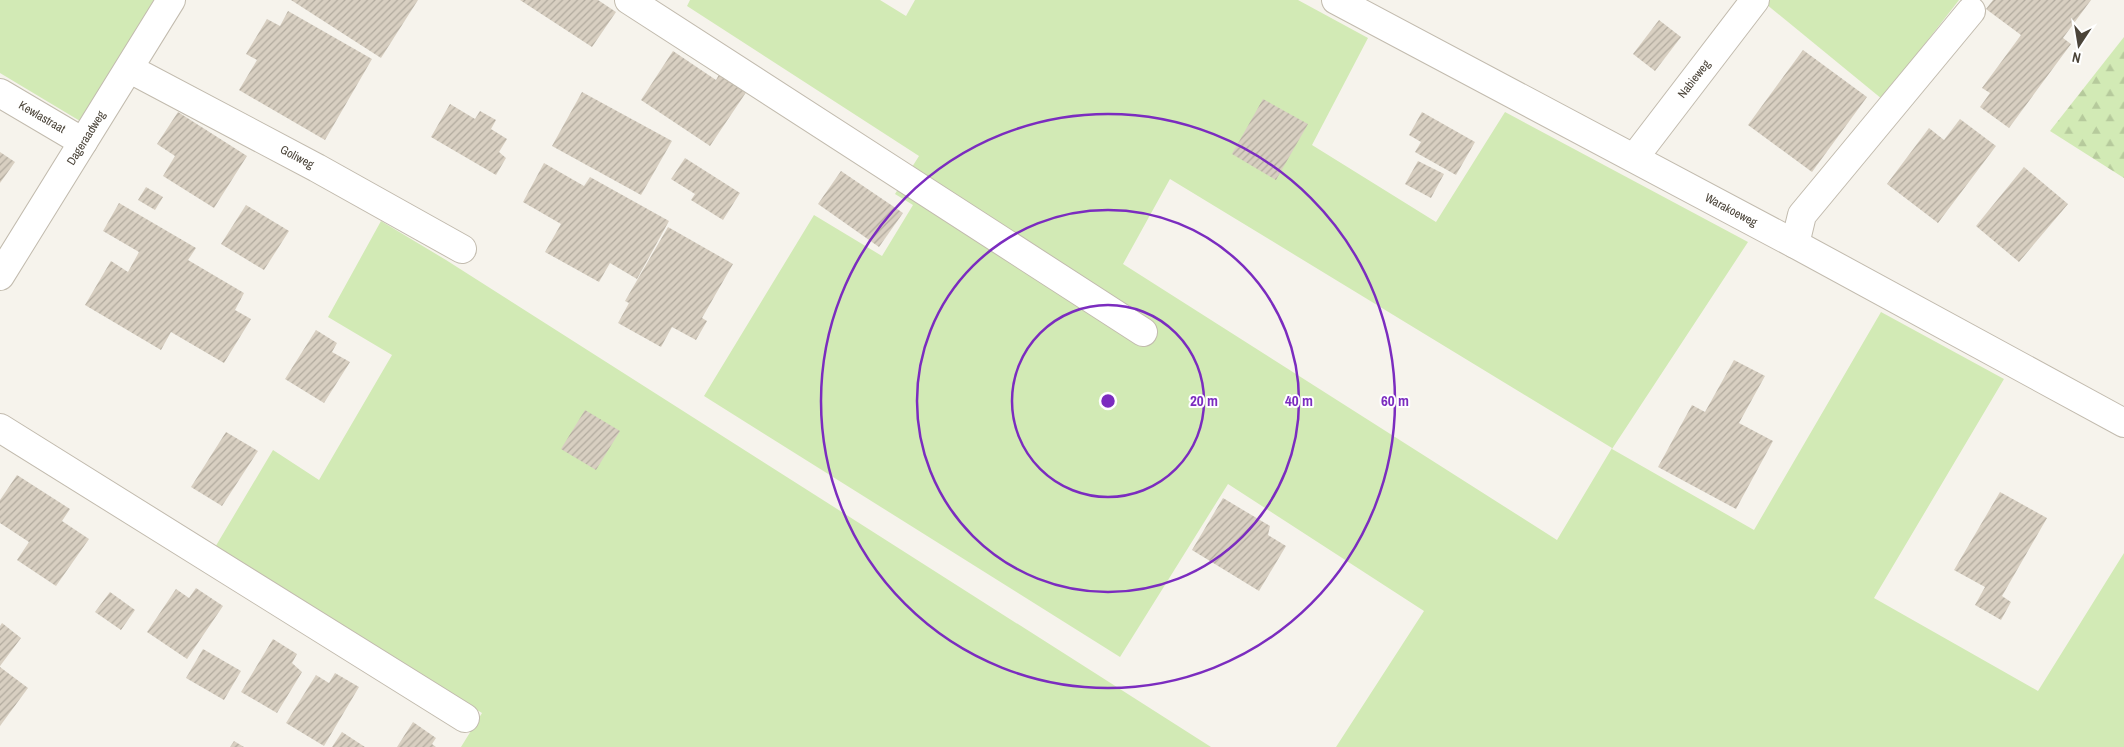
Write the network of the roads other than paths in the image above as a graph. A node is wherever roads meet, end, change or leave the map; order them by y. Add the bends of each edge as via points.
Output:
1 (171, 0) edge
2 (629, 0) edge
3 (1336, 0) edge
4 (1756, 0) edge
5 (1971, 12) dead end
6 (130, 69) junction
7 (0, 93) edge
8 (83, 142) junction
9 (1634, 158) junction
10 (1795, 244) junction
11 (462, 249) dead end
12 (0, 276) edge
13 (1143, 332) dead end
14 (2124, 423) edge
15 (0, 428) edge
16 (465, 718) dead end

1 - 6 street, Dageraadweg
2 - 13 street
3 - 9 street, Warakoeweg
4 - 9 street, Nabieweg
5 - 10 street via 1802,215
6 - 8 street, Dageraadweg
6 - 11 street, Goliweg
7 - 8 street, Kewlastraat
8 - 12 street, Dageraadweg
9 - 10 street, Warakoeweg
10 - 14 street, Warakoeweg
15 - 16 street

